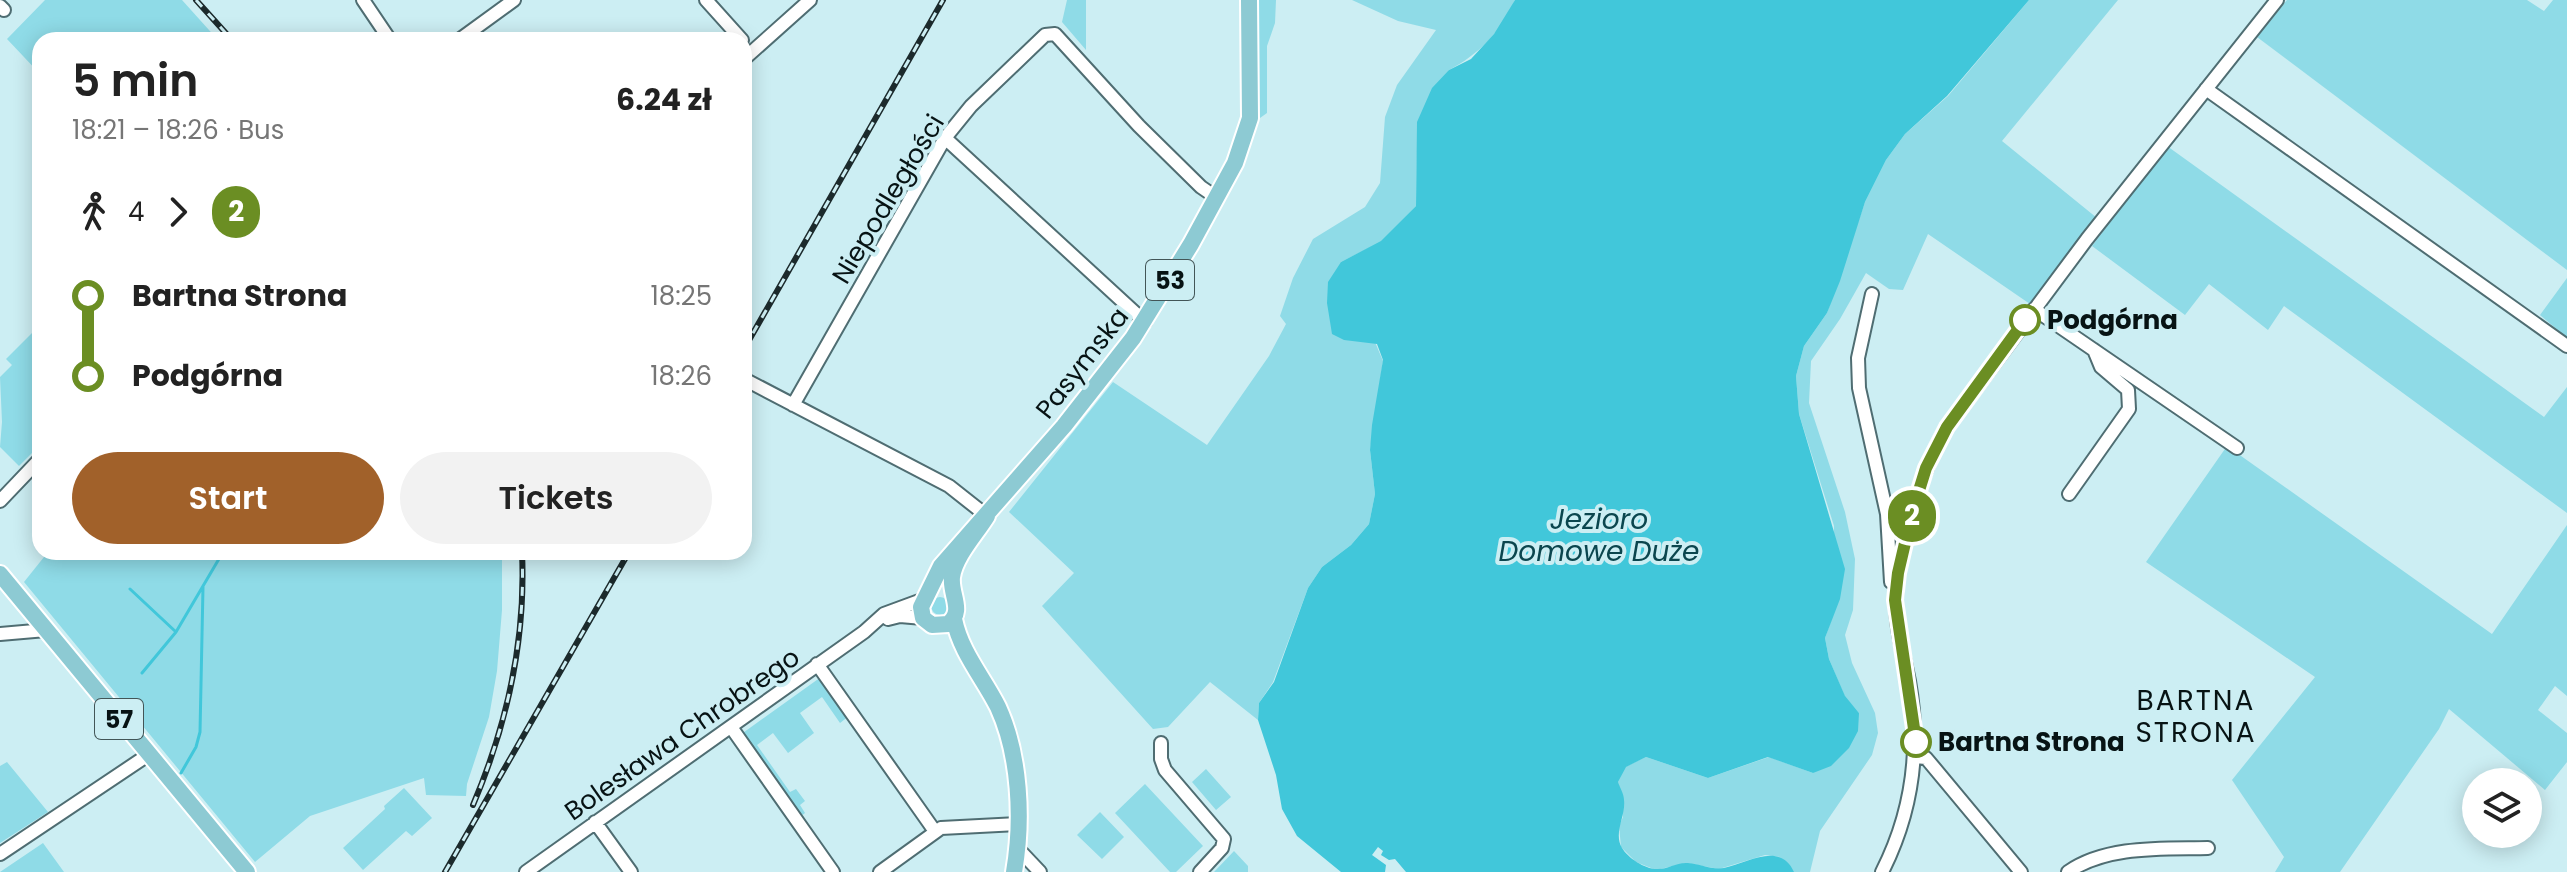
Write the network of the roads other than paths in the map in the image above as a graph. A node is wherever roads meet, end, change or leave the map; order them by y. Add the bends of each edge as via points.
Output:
1 (363, 0) edge
2 (514, 0) edge
3 (706, 0) edge
4 (810, 0) edge
5 (1249, 0) edge
6 (2277, 0) edge
7 (385, 32) edge
8 (470, 32) edge
9 (733, 32) edge
10 (752, 44) edge
11 (2206, 89) junction
12 (945, 138) junction
13 (1217, 198) junction
14 (1872, 294) dead end
15 (2034, 309) junction
16 (1145, 322) junction
17 (2567, 346) edge
18 (2094, 350) junction
19 (752, 383) edge
20 (793, 405) junction
21 (2237, 448) dead end
22 (32, 467) edge
23 (2069, 494) dead end
24 (0, 501) edge
25 (987, 516) junction
26 (0, 574) edge
27 (1896, 590) junction
28 (926, 595) junction
29 (954, 596) junction
30 (954, 619) junction
31 (930, 622) junction
32 (46, 630) junction
33 (864, 632) junction
34 (0, 634) edge
35 (817, 664) junction
36 (985, 687) junction
37 (731, 727) junction
38 (1161, 743) dead end
39 (148, 755) junction
40 (1915, 757) junction
41 (595, 822) junction
42 (1018, 824) junction
43 (934, 830) junction
44 (2208, 848) dead end
45 (1017, 853) junction
46 (0, 854) edge
47 (241, 870) edge
48 (526, 872) edge
49 (631, 872) edge
50 (833, 872) edge
51 (880, 872) edge
52 (1014, 872) edge
53 (1040, 872) edge
54 (1200, 872) edge
55 (1882, 872) edge
56 (2021, 872) edge
57 (2068, 872) edge

1 - 7 street
2 - 8 street
3 - 9 street
4 - 10 street
5 - 13 main road, Pasymska / 53 via 1249,123
6 - 11 street
11 - 15 street
11 - 17 street
12 - 13 street, Niepodległości via 1045,35 1055,34 1139,126
12 - 16 street
12 - 20 street, Niepodległości
13 - 16 main road, Pasymska / 53
14 - 27 street via 1858,358 1859,388 1887,514 1891,589
15 - 18 street
15 - 27 street via 1936,447 1912,513
16 - 25 main road, Pasymska / 53
18 - 21 street
18 - 23 street via 2101,367 2128,390 2129,409
19 - 20 street
20 - 25 street via 949,486
22 - 24 street
25 - 28 main road, Pasymska / 53 via 941,566
25 - 29 main road, Pasymska / 53 via 953,572
26 - 32 main road, 57
27 - 40 street
28 - 29 main road via 941,589
28 - 31 main road
28 - 33 street, Bolesława Chrobrego via 884,614
29 - 30 main road, 53
30 - 31 main road via 948,624
30 - 36 main road, 53 via 958,638
31 - 33 street, Bolesława Chrobrego via 900,616
31 - 36 main road, 53
32 - 34 street
32 - 39 main road, 57
33 - 35 street, Bolesława Chrobrego
35 - 37 street, Bolesława Chrobrego
35 - 43 street
36 - 42 main road, 53 via 1008,739
37 - 41 street, Bolesława Chrobrego
37 - 50 street
38 - 54 street via 1165,770 1224,839
39 - 46 street
39 - 47 main road, 57
40 - 55 street via 1900,831
40 - 56 street via 1926,758
41 - 48 street, Bolesława Chrobrego
41 - 49 street
42 - 43 street
42 - 45 main road, 53
43 - 51 street
44 - 57 street via 2134,851 2084,861
45 - 52 main road, 53
45 - 53 street

